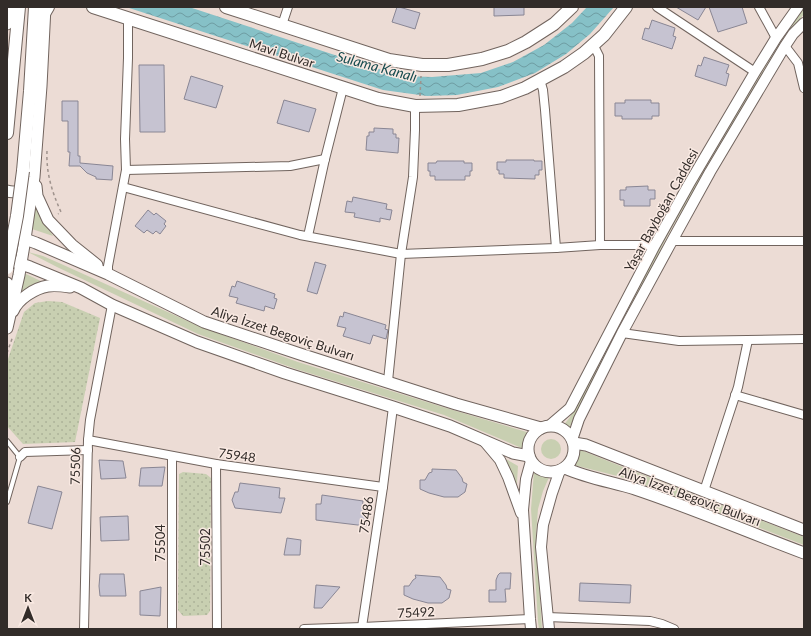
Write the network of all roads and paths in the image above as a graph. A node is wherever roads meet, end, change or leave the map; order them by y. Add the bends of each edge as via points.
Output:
1 (9, 7) edge
2 (19, 7) edge
3 (93, 7) edge
4 (226, 7) edge
5 (288, 7) edge
6 (572, 7) edge
7 (626, 7) edge
8 (656, 7) edge
9 (759, 7) edge
10 (798, 7) edge
11 (43, 8) edge
12 (128, 19) junction
13 (804, 23) edge
14 (7, 24) edge
15 (282, 25) junction
16 (776, 38) junction
17 (593, 44) junction
18 (785, 46) junction
19 (421, 70) dead end
20 (755, 72) junction
21 (540, 80) junction
22 (343, 88) junction
23 (804, 88) edge
24 (418, 103) junction
25 (7, 133) edge
26 (47, 146) dead end
27 (325, 159) junction
28 (35, 165) junction
29 (126, 170) junction
30 (34, 177) junction
31 (123, 187) junction
32 (7, 191) edge
33 (58, 214) dead end
34 (7, 234) edge
35 (308, 236) junction
36 (25, 239) junction
37 (672, 241) junction
38 (804, 241) edge
39 (600, 245) junction
40 (655, 245) junction
41 (556, 248) junction
42 (401, 254) junction
43 (7, 259) edge
44 (20, 263) junction
45 (7, 268) edge
46 (108, 274) junction
47 (7, 283) edge
48 (81, 288) junction
49 (112, 305) junction
50 (12, 306) junction
51 (7, 327) edge
52 (622, 333) junction
53 (804, 339) edge
54 (748, 340) junction
55 (388, 381) junction
56 (735, 396) junction
57 (393, 407) junction
58 (804, 415) edge
59 (545, 427) junction
60 (88, 440) junction
61 (484, 441) junction
62 (7, 442) edge
63 (573, 442) junction
64 (88, 450) junction
65 (172, 456) junction
66 (20, 457) junction
67 (530, 458) junction
68 (216, 464) junction
69 (562, 469) junction
70 (383, 487) junction
71 (704, 491) junction
72 (7, 502) edge
73 (524, 521) junction
74 (804, 530) edge
75 (804, 553) edge
76 (547, 617) junction
77 (530, 624) edge
78 (662, 626) edge
79 (366, 628) edge
80 (84, 629) edge
81 (172, 629) edge
82 (217, 629) edge
83 (304, 629) edge
84 (549, 629) edge
85 (674, 629) edge

1 - 14 main road
2 - 25 main road
3 - 12 main road, Mavi Bulvar
4 - 15 main road, Mavi Bulvar
5 - 15 street
6 - 15 main road, Mavi Bulvar via 554,24 508,51 448,65 422,65 389,60
7 - 17 main road, Mavi Bulvar via 604,35
8 - 20 street
9 - 16 street
10 - 16 street, Yaşar Bayboğan Caddesi
11 - 28 main road
11 - 45 main road, bridge via 30,90 17,216
12 - 22 main road, Mavi Bulvar
12 - 29 street
13 - 18 street, Yaşar Bayboğan Caddesi
16 - 20 street, Yaşar Bayboğan Caddesi
17 - 21 main road, Mavi Bulvar via 564,67
17 - 39 street via 599,56
18 - 23 street via 798,63
18 - 37 street, Yaşar Bayboğan Caddesi
19 - 24 path
20 - 40 street, Yaşar Bayboğan Caddesi
21 - 24 main road, Mavi Bulvar via 501,97 458,105
21 - 41 street via 545,110
22 - 24 main road, Mavi Bulvar via 378,98
22 - 27 street
24 - 42 street via 413,177
26 - 33 path via 49,180 61,212
27 - 29 street via 290,166
27 - 35 street
28 - 30 main road
28 - 32 main road via 33,177 25,188
29 - 31 street
30 - 36 main road
30 - 46 main road via 37,196 48,220 72,245
31 - 35 street
31 - 46 street
34 - 36 main road, Aliya İzzet Begoviç Bulvarı
35 - 42 street
36 - 44 main road
36 - 46 main road, Aliya İzzet Begoviç Bulvarı
37 - 38 street
37 - 52 street, Yaşar Bayboğan Caddesi
39 - 40 street
39 - 41 street
40 - 59 street, Yaşar Bayboğan Caddesi via 570,408
41 - 42 street
42 - 55 street
43 - 44 main road
44 - 48 main road
44 - 50 main road
46 - 55 main road, Aliya İzzet Begoviç Bulvarı via 204,322
47 - 50 main road via 12,295
48 - 49 main road
48 - 51 main road via 47,286 28,294 16,306
49 - 57 main road via 197,342
49 - 60 street, 75506
50 - 51 main road
52 - 54 street via 679,341
52 - 63 street, Yaşar Bayboğan Caddesi via 579,419
53 - 54 street
54 - 56 street
55 - 59 main road, Aliya İzzet Begoviç Bulvarı via 456,404
56 - 58 street
56 - 71 street
57 - 61 main road via 450,426
57 - 70 street, 75486
59 - 63 main road via 560,428
59 - 67 main road via 535,432 528,444
60 - 64 street, 75506
60 - 65 street, 75948
61 - 67 main road
61 - 73 street via 500,460
62 - 66 lane
63 - 69 main road via 574,454
63 - 71 main road, Aliya İzzet Begoviç Bulvarı
64 - 66 street via 25,452
64 - 80 street, 75506
65 - 68 street, 75948
65 - 81 street, 75504
66 - 72 lane
67 - 69 main road via 533,464 547,472
67 - 73 street via 523,510
68 - 70 street, 75948
68 - 82 street, 75502
69 - 75 main road, Aliya İzzet Begoviç Bulvarı via 683,506
69 - 76 street via 543,525
70 - 79 street, 75486
71 - 74 main road, Aliya İzzet Begoviç Bulvarı
73 - 77 street
76 - 78 street via 650,621
76 - 84 street
77 - 79 street, 75492
78 - 85 street
79 - 83 street, 75492

